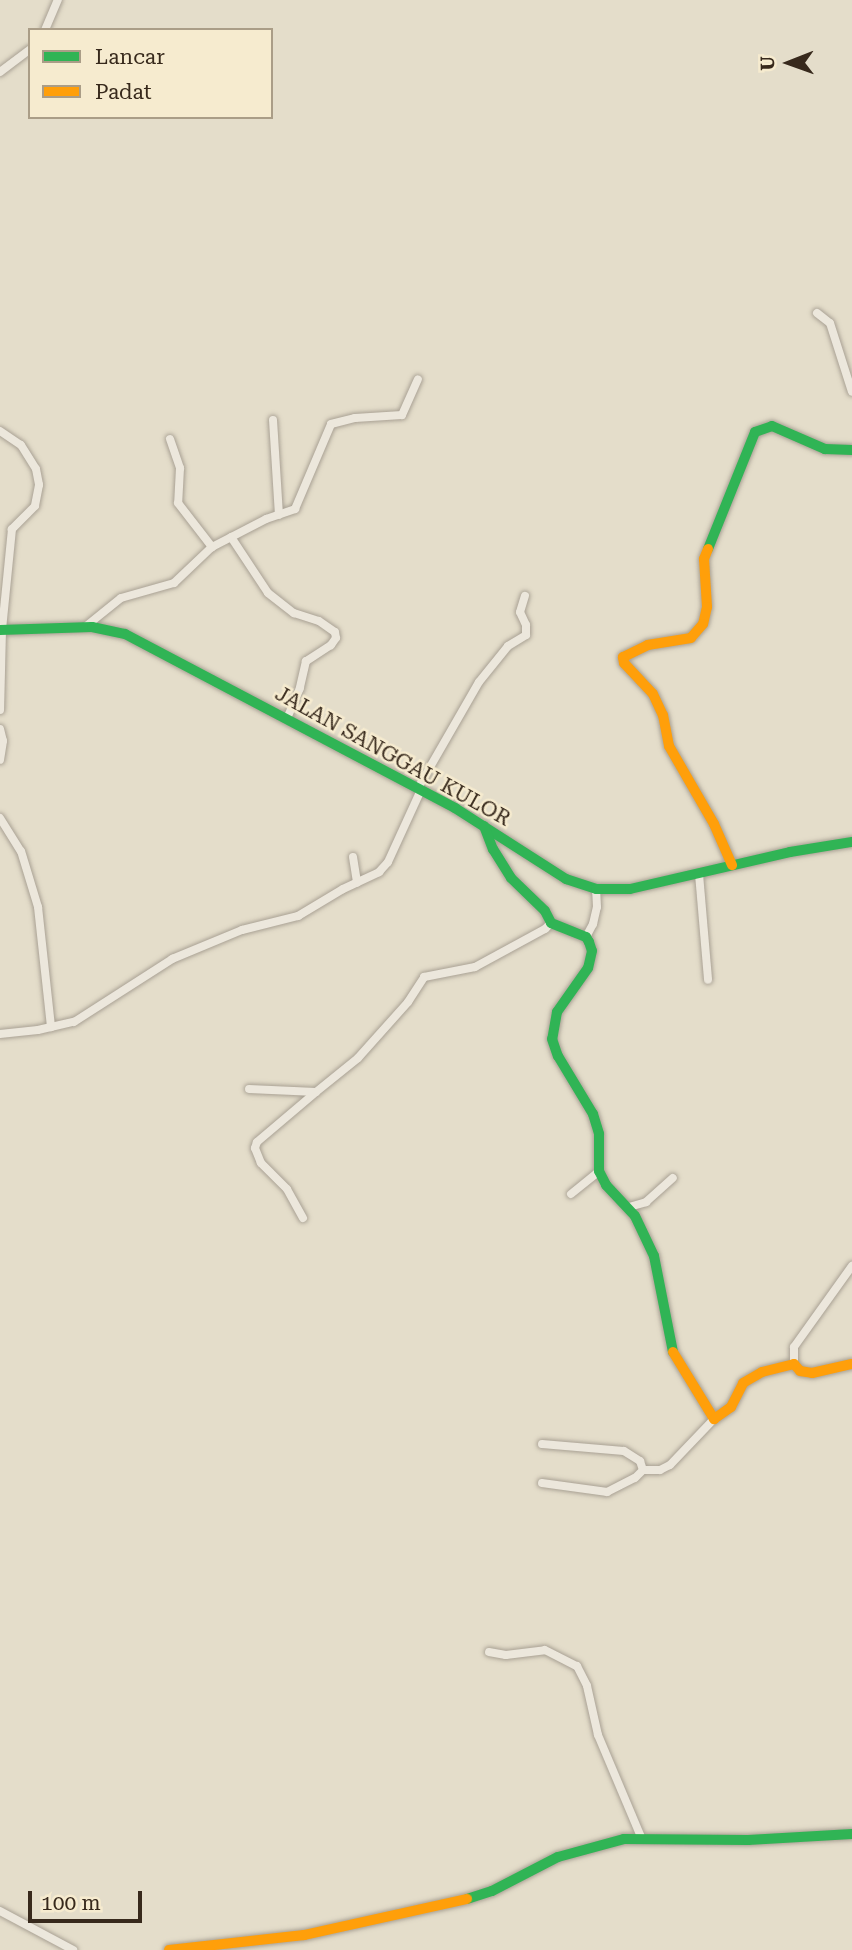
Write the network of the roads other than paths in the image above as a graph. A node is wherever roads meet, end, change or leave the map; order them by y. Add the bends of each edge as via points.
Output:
1 (58, 0) edge
2 (46, 28) edge
3 (28, 51) edge
4 (0, 72) edge
5 (817, 313) dead end
6 (418, 379) dead end
7 (852, 392) edge
8 (273, 421) dead end
9 (0, 431) edge
10 (170, 439) dead end
11 (852, 450) edge
12 (279, 515) junction
13 (231, 537) junction
14 (212, 547) junction
15 (525, 596) dead end
16 (85, 627) junction
17 (1, 630) edge
18 (0, 710) edge
19 (287, 719) junction
20 (0, 729) edge
21 (0, 760) edge
22 (419, 789) junction
23 (0, 818) edge
24 (484, 826) junction
25 (852, 842) edge
26 (353, 857) dead end
27 (733, 865) junction
28 (699, 874) junction
29 (357, 883) junction
30 (596, 889) junction
31 (551, 923) junction
32 (586, 937) junction
33 (708, 980) dead end
34 (51, 1027) junction
35 (0, 1034) edge
36 (249, 1089) dead end
37 (316, 1092) junction
38 (599, 1171) junction
39 (673, 1178) dead end
40 (570, 1194) dead end
41 (629, 1207) junction
42 (303, 1218) dead end
43 (852, 1266) edge
44 (794, 1364) junction
45 (852, 1364) edge
46 (714, 1419) junction
47 (542, 1444) dead end
48 (643, 1470) junction
49 (542, 1483) dead end
50 (489, 1652) dead end
51 (852, 1834) edge
52 (641, 1837) junction
53 (0, 1911) edge
54 (73, 1950) edge
55 (169, 1950) edge

1 - 2 street
3 - 4 street
5 - 7 street via 830,323
6 - 12 street via 402,415 341,419 331,424 313,461 301,502
8 - 12 street
9 - 17 street via 21,445 36,469 38,485 35,506 12,528
10 - 14 street via 180,468 178,503
11 - 27 street via 825,449 772,426 755,432 704,558 707,607 703,624 691,638 648,645 623,657 653,694 669,746
12 - 13 street
13 - 14 street
13 - 19 street via 268,593 294,613 335,632 331,645 306,661
14 - 16 street via 174,583 121,598
15 - 22 street via 520,612 526,635 508,646 479,682
16 - 17 street, JALAN SANGGAU KULOR
16 - 19 street, JALAN SANGGAU KULOR via 125,634
17 - 18 street
19 - 22 street, JALAN SANGGAU KULOR
20 - 21 street
22 - 24 street, JALAN SANGGAU KULOR
22 - 29 street via 384,867
23 - 34 street via 21,851 38,906
24 - 30 street, JALAN SANGGAU KULOR via 566,879
24 - 31 street via 511,878
25 - 27 street, JALAN SANGGAU KULOR
26 - 29 street
27 - 28 street, JALAN SANGGAU KULOR
28 - 30 street, JALAN SANGGAU KULOR via 629,889
28 - 33 street
29 - 34 street via 298,916 242,930 172,959 86,1016
30 - 32 street via 597,908
31 - 32 street
31 - 37 street via 475,967 424,977 365,1050
32 - 38 street via 591,960 557,1012 552,1039 593,1114 599,1134
34 - 35 street
36 - 37 street
37 - 42 street via 255,1148 261,1163 287,1189
38 - 40 street
38 - 41 street via 606,1185
39 - 41 street via 646,1202
41 - 46 street via 654,1256 674,1356
43 - 44 street via 794,1347
44 - 45 street via 800,1371 812,1373
44 - 46 street via 749,1378 731,1407
46 - 48 street via 670,1465
47 - 48 street via 624,1451 640,1461
48 - 49 street via 607,1492
50 - 52 street via 506,1655 545,1650 577,1666 598,1735
51 - 52 street via 748,1840
52 - 55 street via 587,1846 465,1900 304,1935
53 - 54 street

